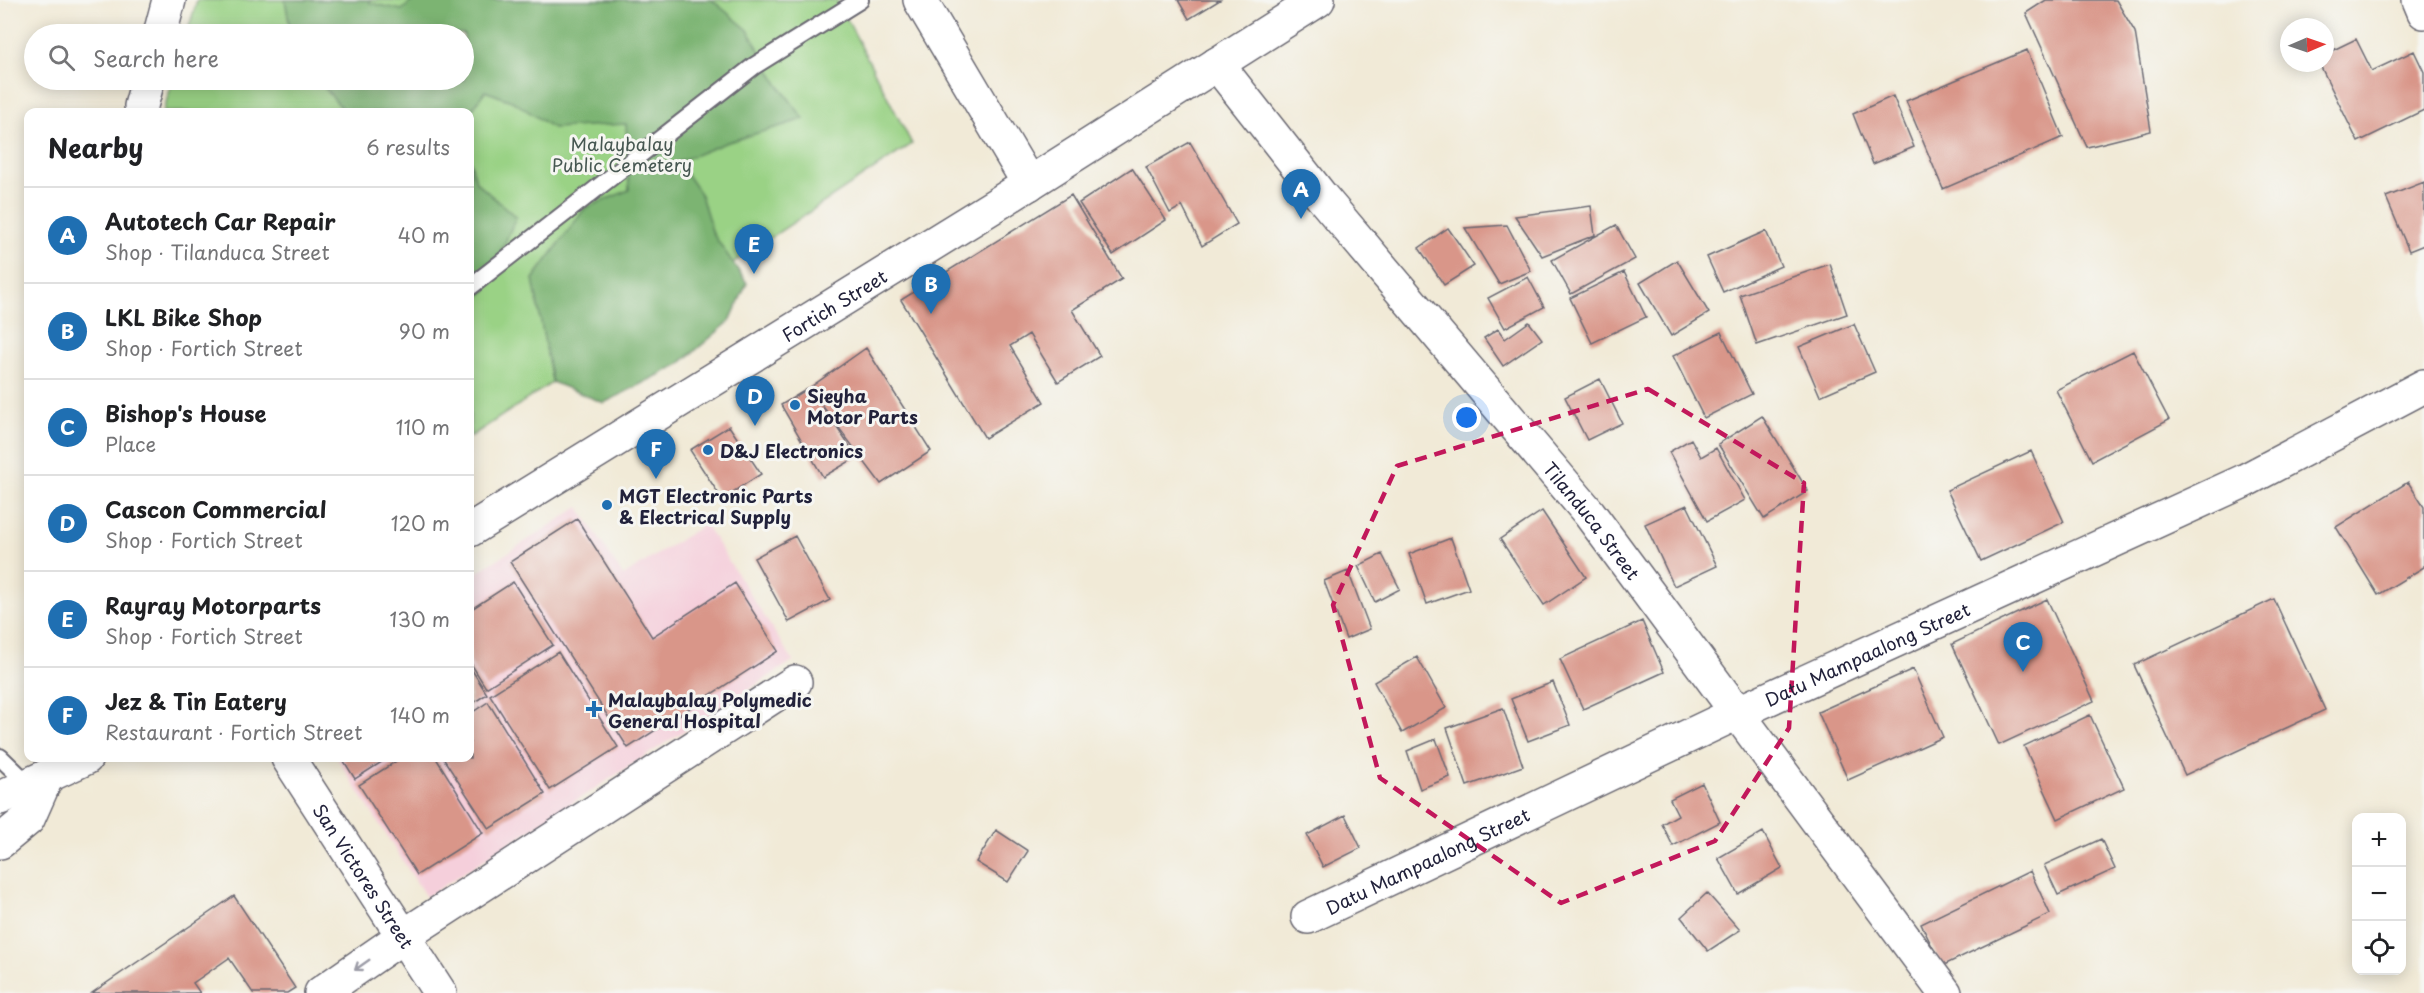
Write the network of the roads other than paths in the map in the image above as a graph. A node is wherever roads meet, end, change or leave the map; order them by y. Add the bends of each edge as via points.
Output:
1 (169, 0) edge
2 (860, 0) edge
3 (920, 0) edge
4 (1318, 0) edge
5 (2419, 0) edge
6 (2424, 12) edge
7 (163, 24) edge
8 (1217, 64) junction
9 (1029, 184) junction
10 (474, 284) edge
11 (2424, 386) edge
12 (474, 528) edge
13 (795, 682) dead end
14 (1737, 713) junction
15 (0, 757) edge
16 (77, 762) edge
17 (291, 762) edge
18 (38, 780) junction
19 (0, 798) edge
20 (0, 842) edge
21 (1308, 917) dead end
22 (402, 936) junction
23 (321, 993) edge
24 (440, 993) edge
25 (1945, 993) edge

1 - 7 main road
2 - 10 lane via 754,66
3 - 9 main road
4 - 8 main road, Fortich Street
5 - 6 main road
8 - 9 main road, Fortich Street
8 - 14 main road, Tilanduca Street via 1321,196 1589,513
9 - 12 main road, Fortich Street
11 - 14 main road, Datu Mampaalong Street via 2244,481
13 - 22 main road
14 - 21 main road, Datu Mampaalong Street
14 - 25 main road, Tilanduca Street
15 - 18 lane
16 - 18 main road
17 - 22 main road, San Victores Street
18 - 19 main road
18 - 20 main road via 28,819
22 -> 23 main road
22 - 24 main road, San Victores Street

